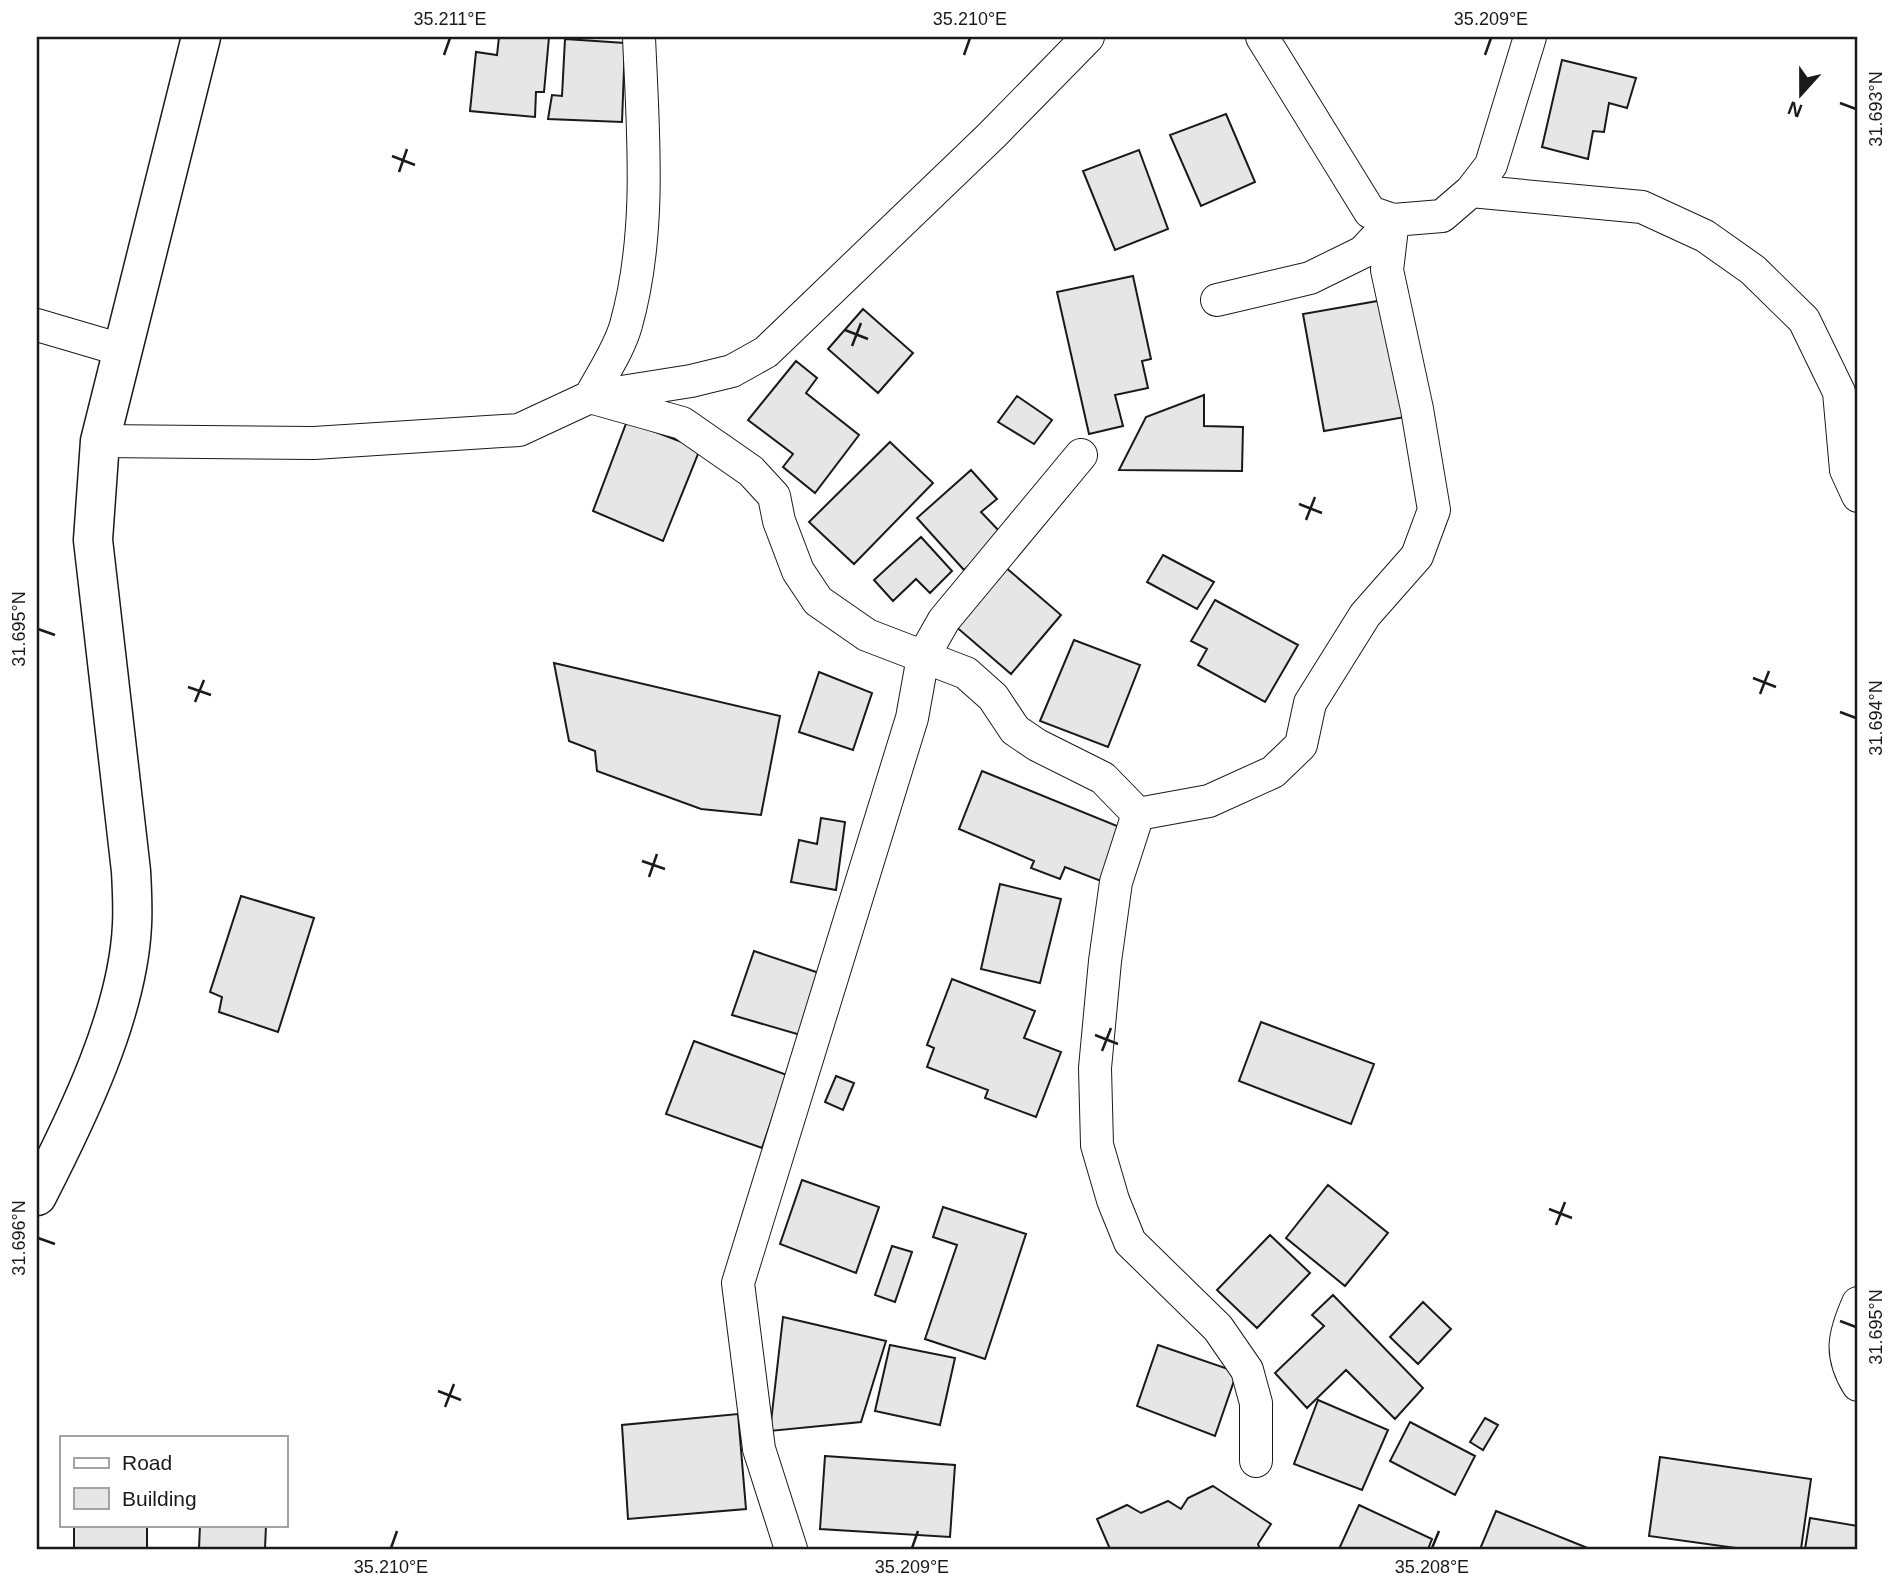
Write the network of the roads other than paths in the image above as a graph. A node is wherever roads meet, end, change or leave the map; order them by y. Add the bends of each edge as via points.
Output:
1 (201, 37) edge
2 (639, 37) edge
3 (1088, 37) edge
4 (1262, 37) edge
5 (1530, 37) edge
6 (1471, 191) junction
7 (1393, 220) junction
8 (1217, 300) dead end
9 (37, 325) edge
10 (122, 350) junction
11 (590, 397) junction
12 (100, 441) junction
13 (1081, 455) dead end
14 (1858, 496) edge
15 (923, 657) junction
16 (1138, 814) junction
17 (37, 1196) edge
18 (1858, 1303) edge
19 (1858, 1385) edge
20 (1256, 1461) dead end
21 (791, 1549) edge

1 - 10 street
2 - 11 street via 645,170 636,281 625,328
3 - 11 street via 766,352 733,371
4 - 7 street via 1370,212
5 - 6 street via 1491,165
6 - 7 street via 1442,216
6 - 14 street via 1642,207 1705,236 1754,270 1804,320 1839,392 1846,470
7 - 8 street via 1363,252 1310,278
7 - 16 street via 1387,270 1434,510 1417,556 1365,615 1310,703 1301,745 1272,772 1209,801
9 - 10 street
10 - 12 street
11 - 12 street via 519,430 314,443
11 - 15 street via 682,423 751,471 774,496 798,571 818,601 867,635
12 - 17 street via 93,540 128,836 132,926 103,1052
13 - 15 street via 943,620
15 - 16 street via 966,673 993,697 1015,730 1103,778
15 - 21 street via 912,719 738,1283 759,1449
16 - 20 street via 1116,882 1105,961 1095,1068 1097,1144 1130,1242 1218,1328 1247,1370 1256,1403
18 - 19 street via 1847,1327 1845,1359

